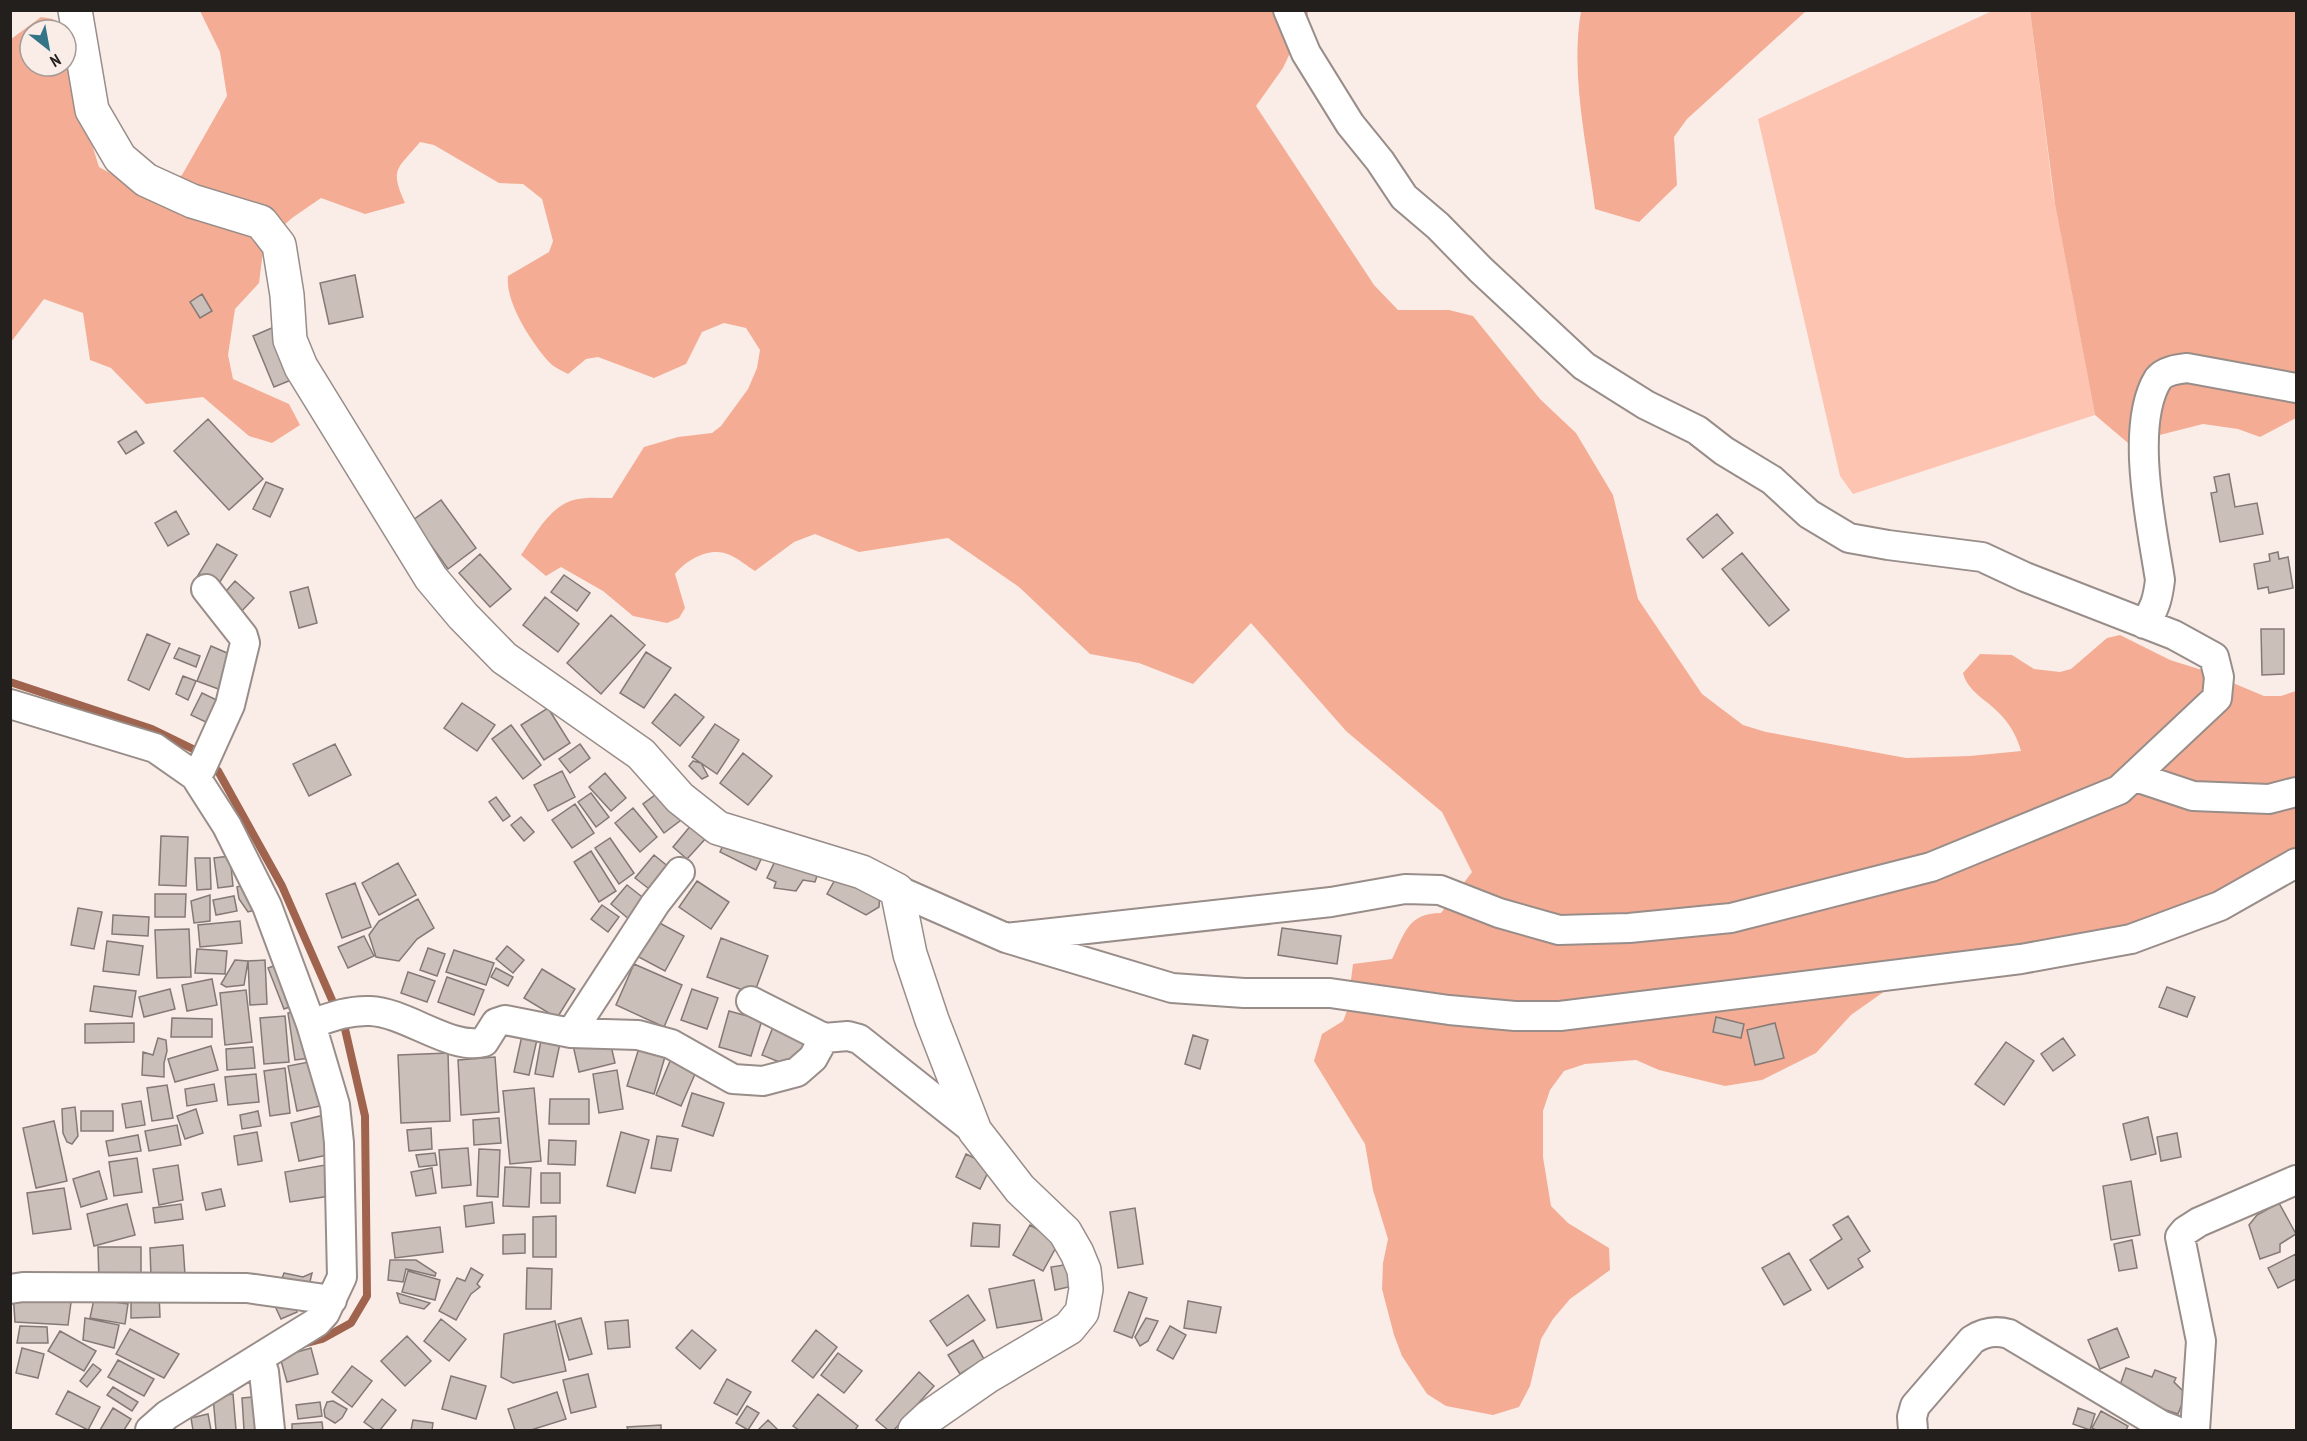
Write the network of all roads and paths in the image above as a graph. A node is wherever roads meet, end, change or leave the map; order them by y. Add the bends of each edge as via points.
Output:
1 (75, 10) edge
2 (1288, 10) edge
3 (2296, 388) edge
4 (206, 589) dead end
5 (2144, 624) junction
6 (10, 704) edge
7 (202, 766) junction
8 (2136, 777) junction
9 (2296, 792) edge
10 (2296, 863) edge
11 (680, 872) dead end
12 (897, 890) junction
13 (1006, 938) junction
14 (751, 1001) dead end
15 (326, 1018) junction
16 (571, 1033) junction
17 (824, 1038) junction
18 (975, 1131) junction
19 (2296, 1180) edge
20 (10, 1289) edge
21 (332, 1300) junction
22 (261, 1364) junction
23 (150, 1431) edge
24 (270, 1431) edge
25 (915, 1431) edge
26 (1913, 1431) edge
27 (2174, 1431) edge
28 (2195, 1431) edge

1 - 12 street via 92,110 120,158 146,180 192,201 261,222 279,244 290,340 301,367 431,578 463,616 504,658 641,754 680,798 718,828 862,872
2 - 5 street via 1306,53 1350,124 1404,197 1584,366 1646,405 1697,430 1772,480 1809,514 1849,538 1982,557
3 - 5 street via 2187,368 2159,377 2145,426 2144,454 2160,580 2153,613
4 - 7 street via 245,643 230,705
5 - 8 street via 2214,657 2219,676 2217,698
6 - 7 street
7 - 15 street via 227,826
8 - 9 street via 2193,796 2269,799
8 - 13 street via 2110,795 1931,867 1731,918 1559,930 1499,913 1440,890 1405,889 1331,902
10 - 13 street via 2220,906 2131,939 2021,959 1560,1016 1449,1010 1330,993 1172,988
11 - 16 street
12 - 13 street
12 - 18 street via 910,954
14 - 17 street
15 - 16 street via 371,1011 474,1045 484,1042 496,1023 505,1020
15 - 21 street via 339,1143 342,1277
16 - 17 street via 638,1035 671,1044 733,1079 763,1082 797,1072 813,1058
17 - 18 street via 859,1039
18 - 25 street via 1020,1190 1065,1232 1084,1270 1082,1312 1069,1328 988,1376
19 - 28 street via 2199,1222 2180,1237 2201,1341
20 - 21 street via 248,1288
21 - 22 street via 316,1322
22 - 23 street via 166,1415
22 - 24 street
26 - 27 street via 1915,1406 1971,1340 1997,1331 2009,1334

